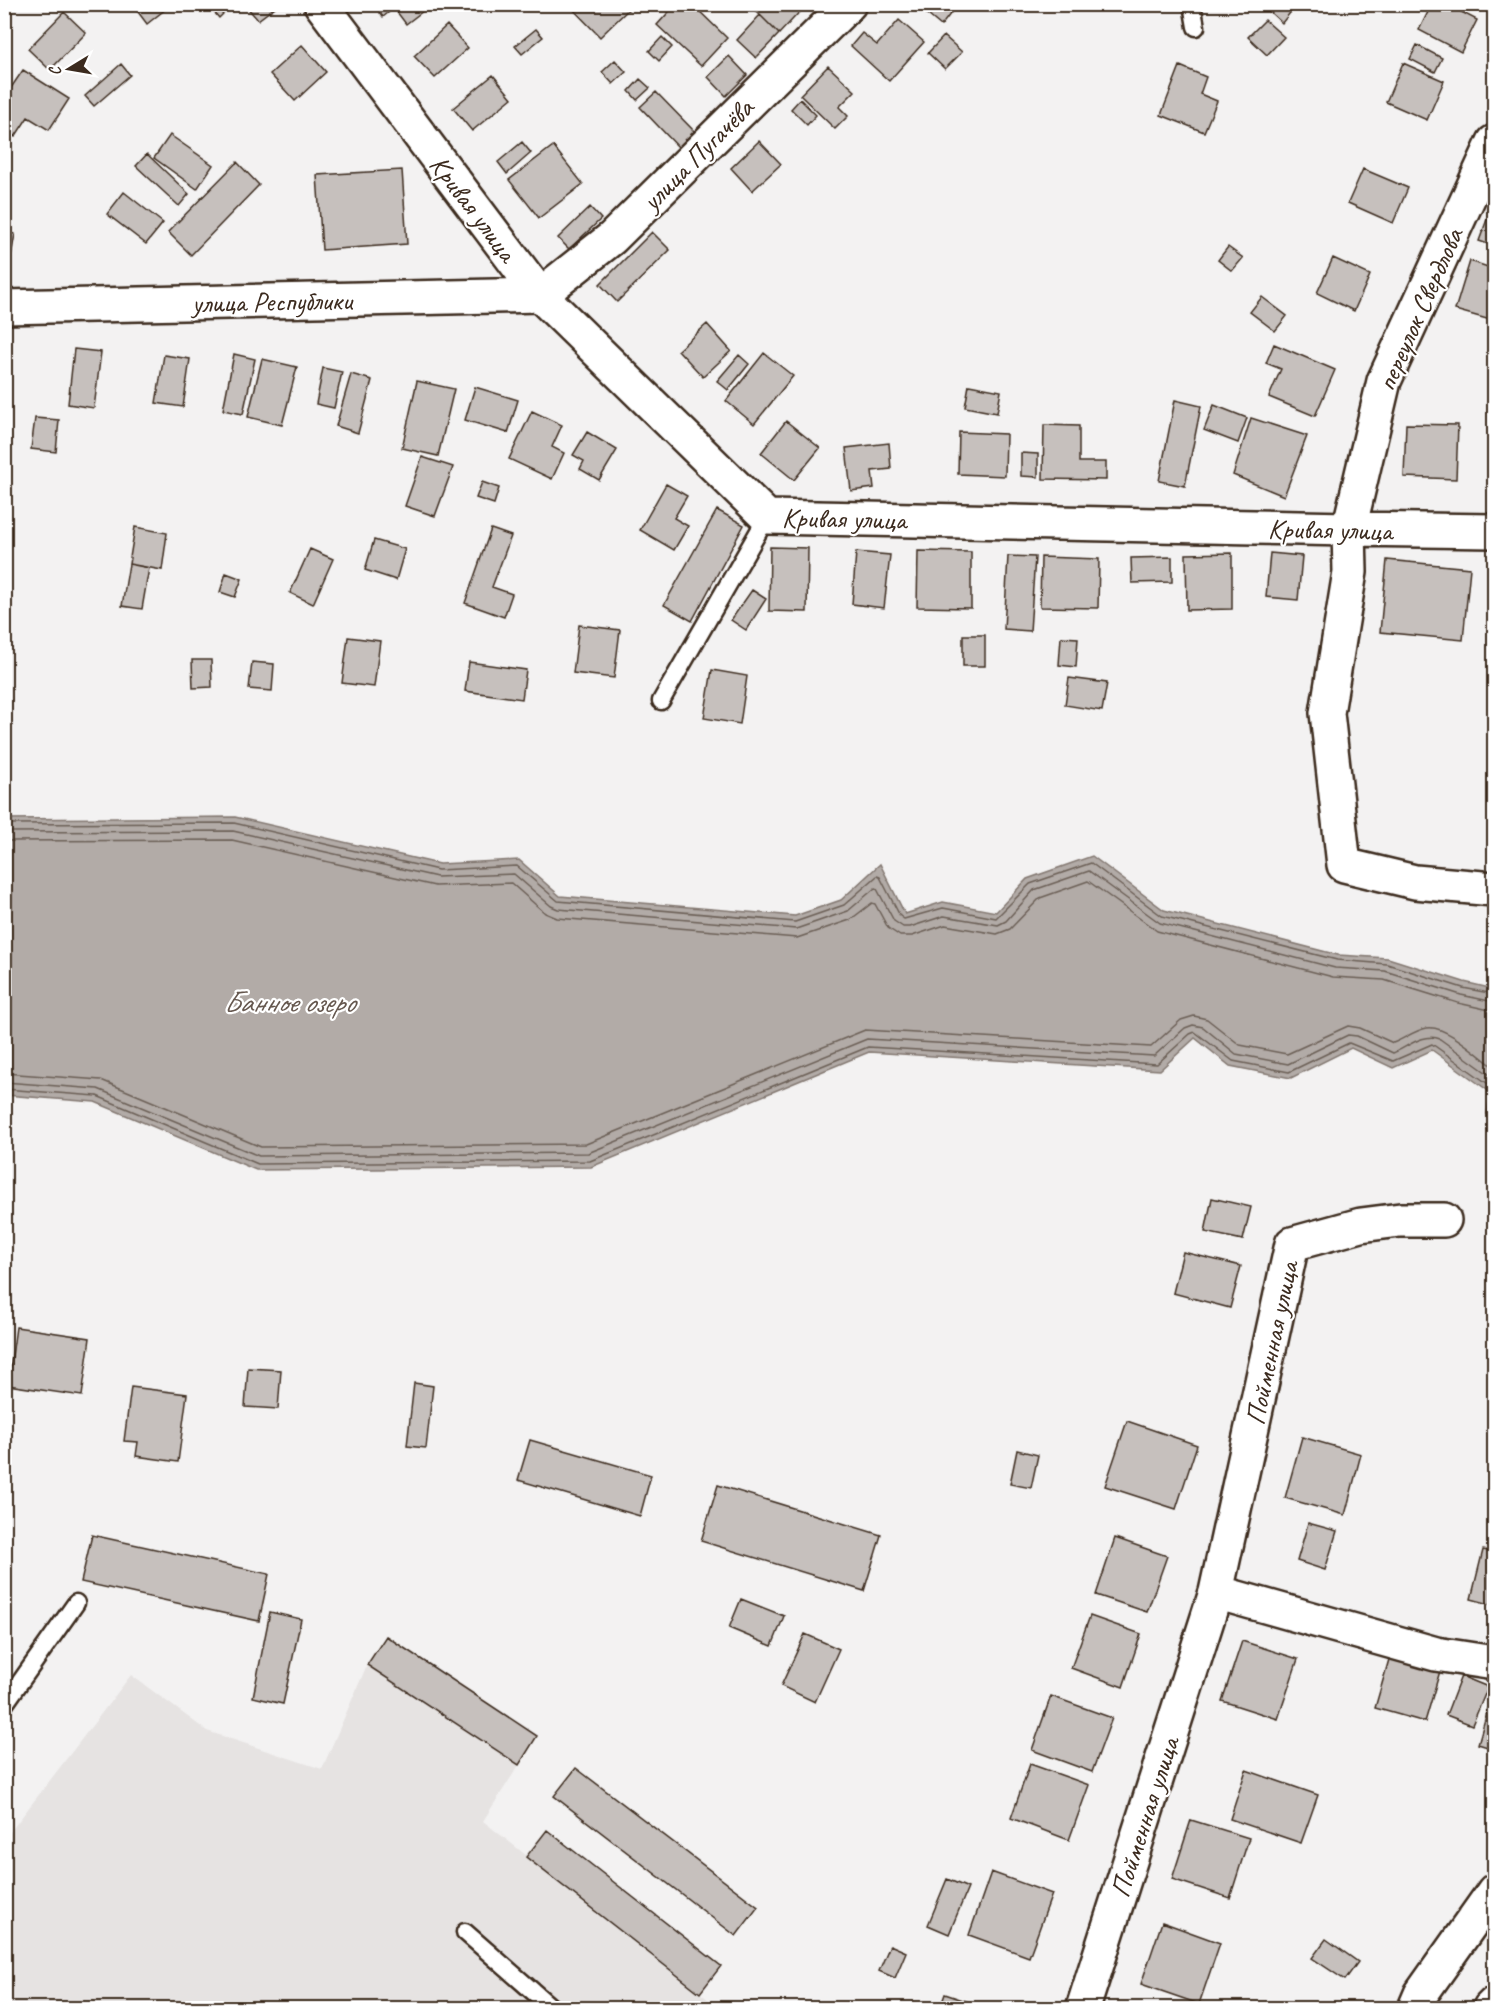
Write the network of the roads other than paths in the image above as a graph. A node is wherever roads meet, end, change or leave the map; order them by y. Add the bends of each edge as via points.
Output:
1 (321, 4) edge
2 (849, 4) edge
3 (1192, 4) edge
4 (1196, 27) dead end
5 (1494, 142) edge
6 (540, 295) junction
7 (4, 307) edge
8 (767, 517) junction
9 (1349, 530) junction
10 (1494, 531) edge
11 (660, 701) dead end
12 (1494, 890) edge
13 (1444, 1220) dead end
14 (1216, 1592) junction
15 (76, 1603) dead end
16 (1494, 1664) edge
17 (4, 1705) edge
18 (1494, 1891) edge
19 (465, 1932) dead end
20 (1494, 2004) edge
21 (552, 2008) edge
22 (1083, 2008) edge
23 (1415, 2008) edge
24 (1490, 2008) edge

1 - 6 street, Кривая улица
2 - 6 street, улица Пугачёва via 612,238
3 - 4 lane
5 - 9 street, переулок Свердлова via 1384,381
6 - 7 street, улица Республики
6 - 8 street, Кривая улица
8 - 9 street, Кривая улица
8 - 11 lane
9 - 10 street, Кривая улица
9 - 12 street, переулок Свердлова via 1350,572 1327,713 1344,865 1415,882
13 - 14 street, Пойменная улица via 1361,1224 1292,1245
14 - 16 street via 1436,1654
14 - 22 street, Пойменная улица
15 - 17 lane
18 - 23 street
19 - 21 lane
20 - 24 street

